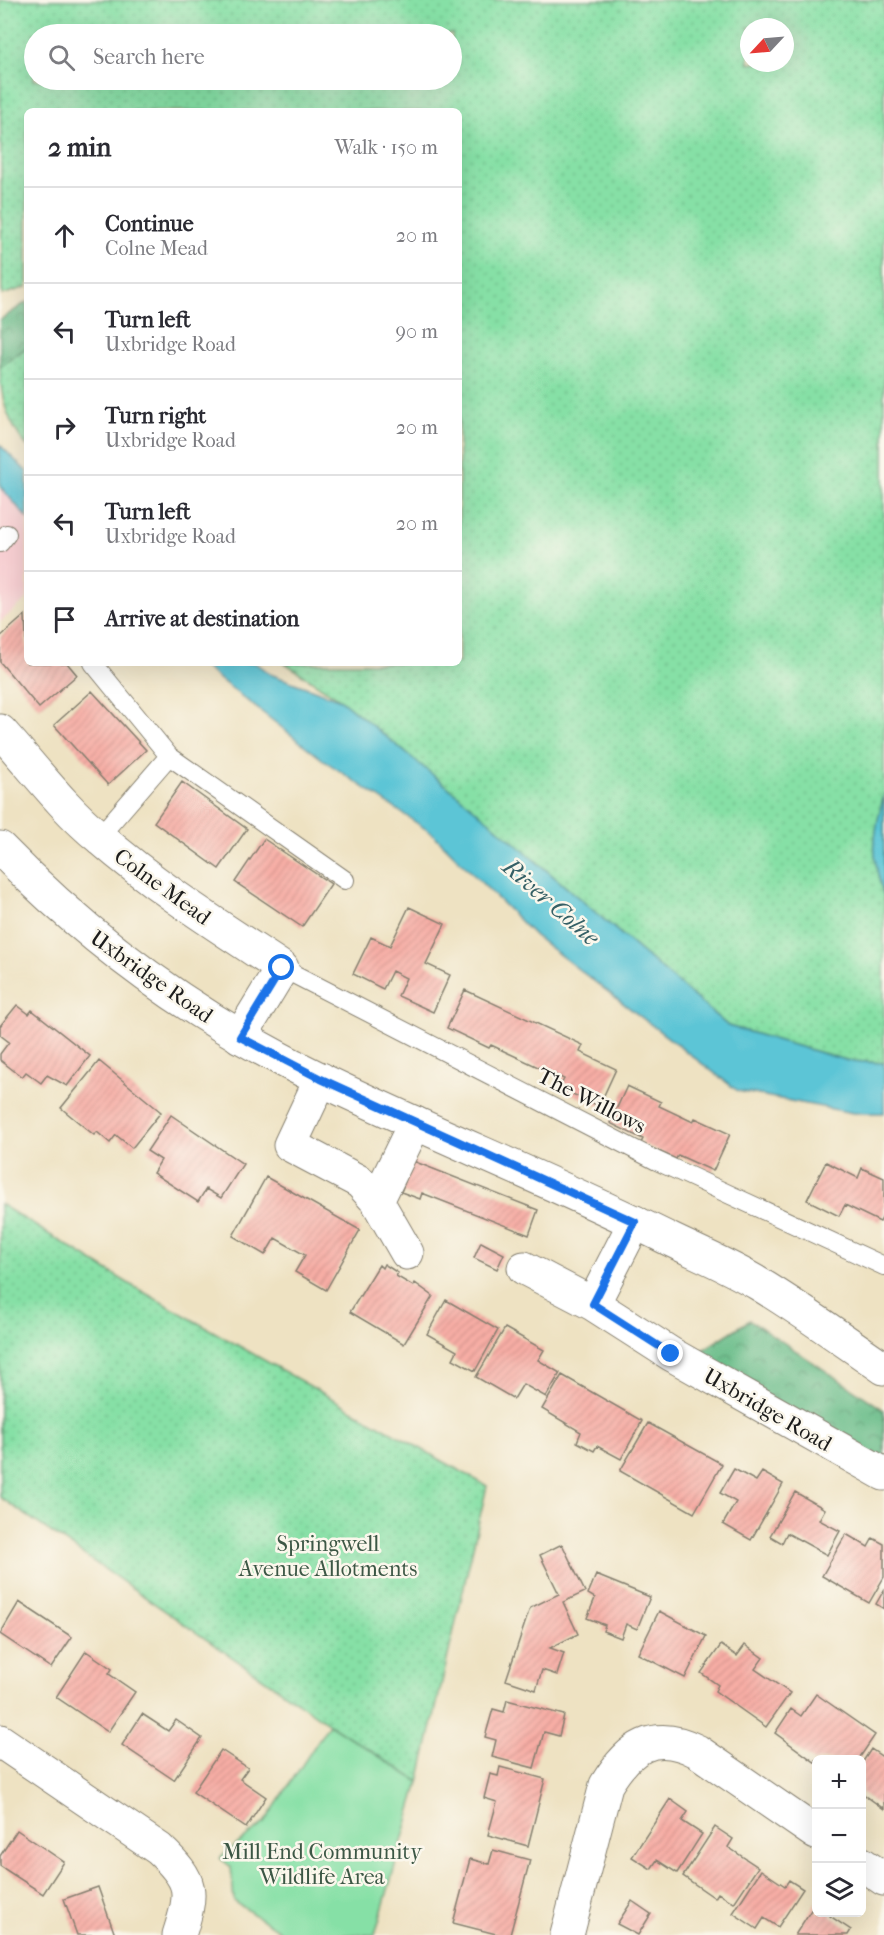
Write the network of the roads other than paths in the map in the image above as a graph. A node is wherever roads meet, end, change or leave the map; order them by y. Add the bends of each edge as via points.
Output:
1 (95, 666) edge
2 (0, 731) edge
3 (169, 756) junction
4 (98, 837) junction
5 (0, 848) edge
6 (345, 880) dead end
7 (282, 968) junction
8 (240, 1037) junction
9 (321, 1079) junction
10 (416, 1123) junction
11 (377, 1201) junction
12 (635, 1222) junction
13 (407, 1253) dead end
14 (884, 1266) edge
15 (524, 1268) dead end
16 (593, 1304) junction
17 (884, 1368) edge
18 (884, 1474) edge
19 (0, 1741) edge
20 (812, 1830) edge
21 (866, 1867) edge
22 (884, 1879) edge
23 (179, 1935) edge
24 (567, 1935) edge

1 - 3 lane
2 - 4 street, Colne Mead
3 - 4 lane
3 - 6 lane
4 - 7 street, Colne Mead via 148,878
5 - 8 street, Uxbridge Road via 93,936
7 - 8 street
7 - 14 lane, The Willows via 657,1161
8 - 9 street, Uxbridge Road
9 - 10 street, Uxbridge Road
9 - 11 street via 290,1145 360,1182
10 - 11 street
10 - 12 street, Uxbridge Road
11 - 13 street
12 - 16 street
12 - 17 street, Uxbridge Road via 758,1283
15 - 16 street, Uxbridge Road
16 - 18 street, Uxbridge Road via 681,1360
19 - 23 street via 159,1849 177,1866 188,1883 188,1906
20 - 24 street via 682,1743 645,1744 619,1762 606,1785
21 - 22 street

